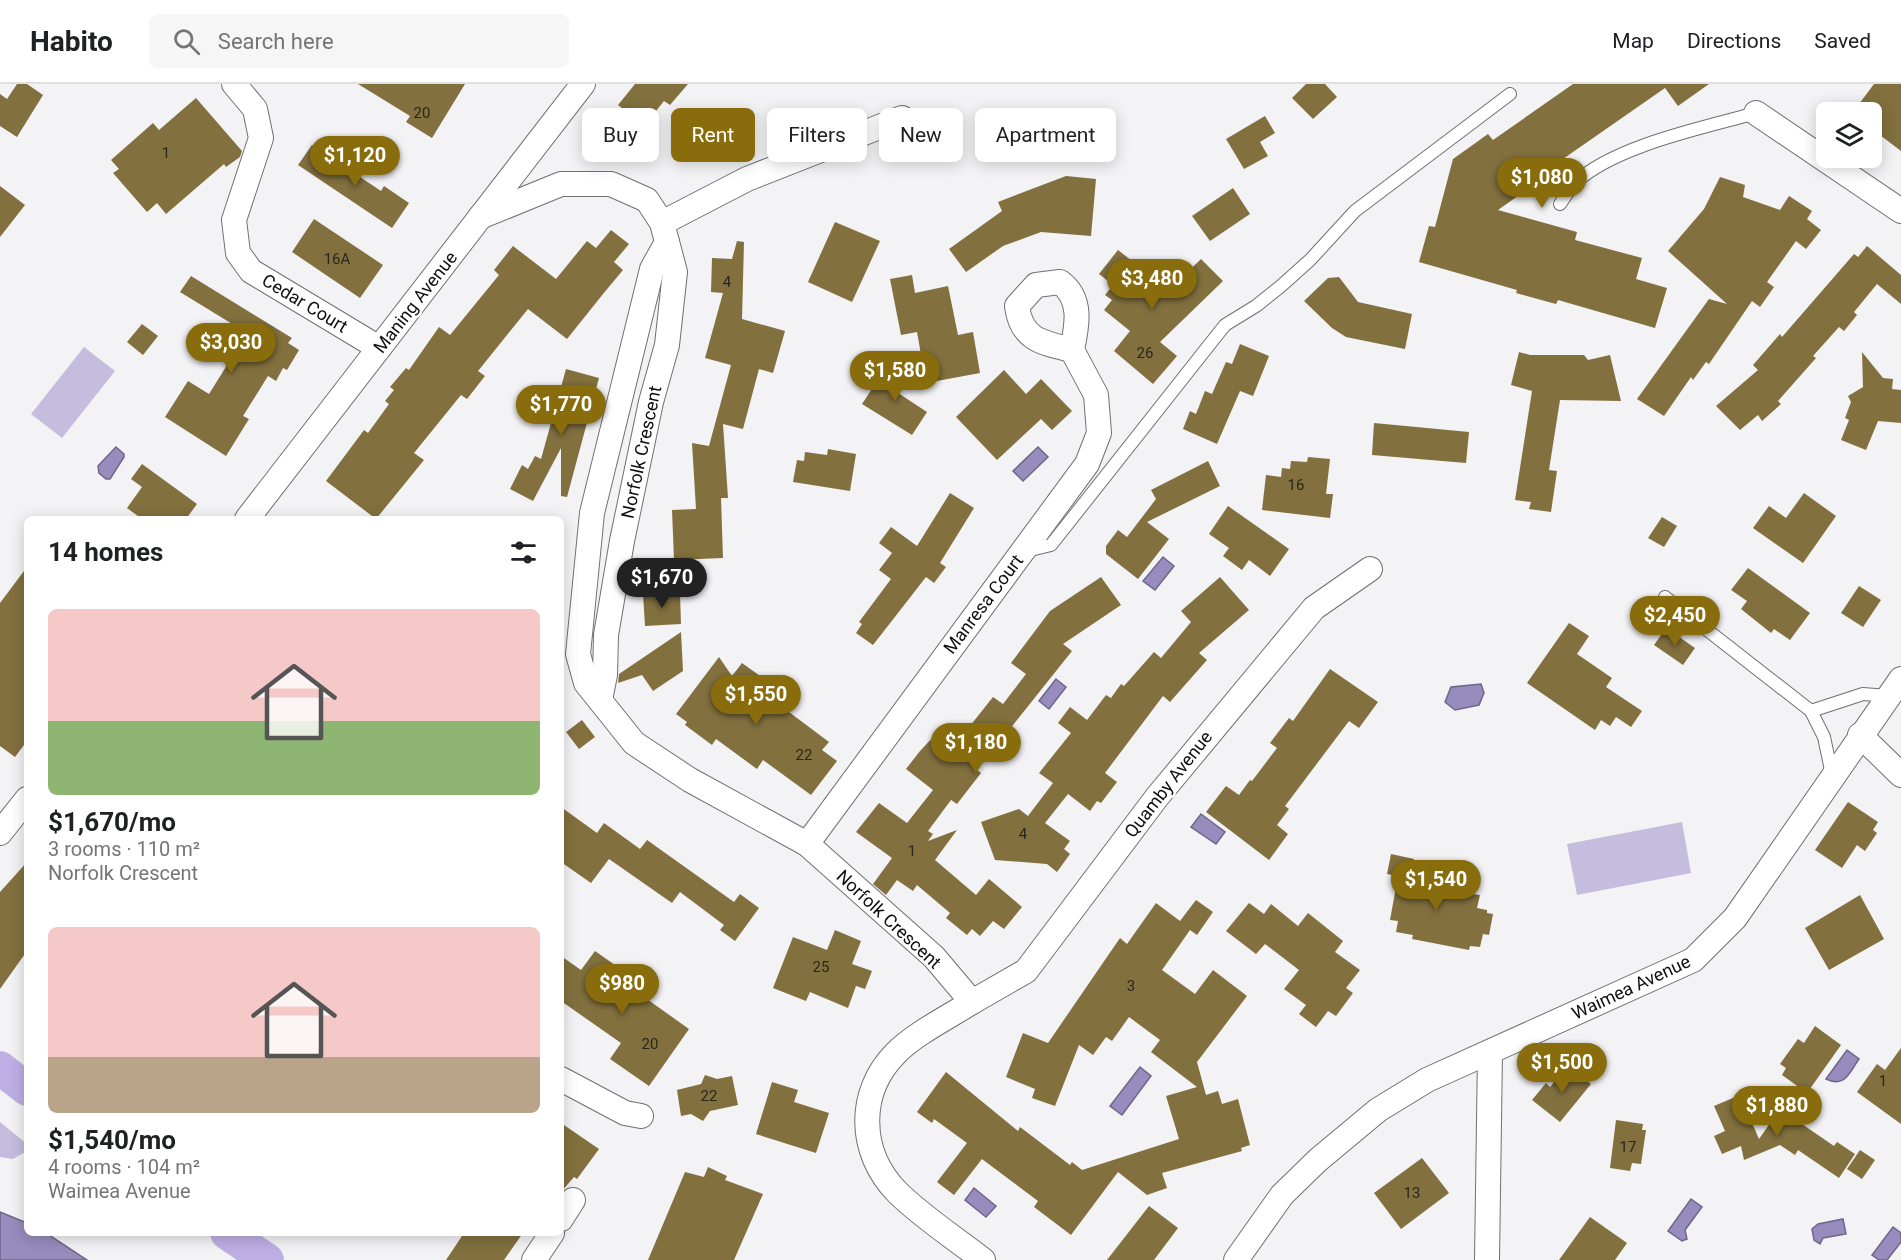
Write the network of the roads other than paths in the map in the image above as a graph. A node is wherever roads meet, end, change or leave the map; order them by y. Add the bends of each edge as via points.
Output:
1 (234, 84) edge
2 (583, 84) edge
3 (1510, 94) dead end
4 (1756, 113) joint
5 (879, 127) edge
6 (1560, 204) dead end
7 (1901, 211) edge
8 (480, 217) junction
9 (664, 233) junction
10 (379, 348) junction
11 (1072, 350) dead end
12 (249, 516) edge
13 (1022, 552) junction
14 (1370, 569) dead end
15 (1665, 597) dead end
16 (1894, 688) edge
17 (600, 700) junction
18 (1811, 711) junction
19 (1860, 735) junction
20 (1832, 775) junction
21 (1901, 775) edge
22 (24, 803) edge
23 (0, 833) edge
24 (807, 844) junction
25 (972, 1002) junction
26 (1490, 1052) junction
27 (0, 1068) edge
28 (564, 1081) edge
29 (24, 1087) edge
30 (641, 1116) dead end
31 (232, 1236) edge
32 (550, 1236) edge
33 (267, 1260) edge
34 (534, 1260) edge
35 (983, 1260) edge
36 (1236, 1260) edge
37 (1487, 1260) edge

1 - 10 street, Cedar Court via 255,109 261,138 234,220 238,253 251,271
2 - 8 street, Maning Avenue
3 - 13 lane via 1355,211 1281,286 1225,325 1051,544
4 - 6 lane via 1667,138 1603,162 1575,183
4 - 7 street
5 - 9 street via 747,179
8 - 9 street, Norfolk Crescent via 561,184 611,184 647,200
8 - 10 street, Maning Avenue
9 - 17 street, Norfolk Crescent via 675,272 670,323 622,541
9 - 17 street, Norfolk Crescent via 592,513 578,654 586,683
10 - 12 street, Maning Avenue
11 - 13 street, Manresa Court via 1096,395 1099,433 1087,464
13 - 24 street, Manresa Court
14 - 25 street, Quamby Avenue via 1314,608 1150,806 1026,971
15 - 18 lane
16 - 18 lane
16 - 19 street, Waimea Avenue
17 - 24 street, Norfolk Crescent via 634,743 690,780
18 - 20 lane via 1824,737
19 - 20 street, Waimea Avenue
19 - 21 street
20 - 26 street, Waimea Avenue via 1735,918 1693,960
22 - 23 street
24 - 25 street, Norfolk Crescent via 934,957
25 - 35 street via 897,1051 877,1076 866,1106 868,1140 875,1161 896,1191
26 - 36 street, Waimea Avenue via 1427,1080 1378,1110 1282,1195
26 - 37 street
27 - 29 main road
28 - 30 street via 625,1113
31 - 33 main road
32 - 34 street

